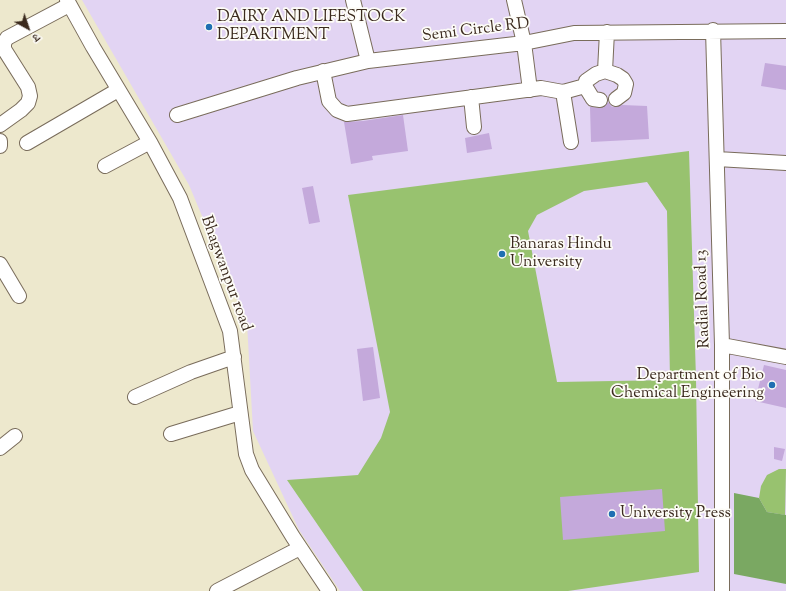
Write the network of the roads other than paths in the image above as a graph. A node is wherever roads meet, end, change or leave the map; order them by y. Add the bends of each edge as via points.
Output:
1 (353, 0) edge
2 (514, 0) edge
3 (68, 2) edge
4 (713, 30) junction
5 (786, 31) edge
6 (607, 32) junction
7 (524, 43) junction
8 (368, 61) junction
9 (323, 71) junction
10 (605, 71) junction
11 (585, 86) junction
12 (118, 90) junction
13 (530, 90) junction
14 (563, 92) junction
15 (471, 97) junction
16 (616, 99) dead end
17 (600, 100) dead end
18 (177, 115) dead end
19 (0, 125) edge
20 (474, 127) dead end
21 (0, 140) edge
22 (150, 142) junction
23 (571, 142) dead end
24 (27, 143) dead end
25 (0, 146) edge
26 (717, 159) junction
27 (786, 163) edge
28 (105, 166) dead end
29 (0, 264) edge
30 (19, 296) dead end
31 (722, 345) junction
32 (786, 356) edge
33 (234, 357) junction
34 (135, 397) dead end
35 (240, 413) junction
36 (171, 434) dead end
37 (15, 436) dead end
38 (0, 448) edge
39 (300, 548) junction
40 (217, 591) edge
41 (329, 591) edge
42 (722, 591) edge

1 - 8 street
2 - 7 street
3 - 12 street, Bhagwanpur road
3 - 19 street via 7,38 4,43 4,49 28,87 30,96 28,103 21,110
4 - 5 street, Semi Circle RD
4 - 6 street, Semi Circle RD
4 - 26 street, Radial Road 13
6 - 7 street, Semi Circle RD via 574,33
6 - 10 street
7 - 8 street, Semi Circle RD
7 - 13 street
8 - 9 street, Semi Circle RD
9 - 15 street via 329,101 337,110 347,114
9 - 18 street, Semi Circle RD
10 - 11 street via 586,81
10 - 16 street via 617,75 626,84 624,93
11 - 14 street
11 - 17 street via 593,99
12 - 22 street, Bhagwanpur road
12 - 24 street
13 - 14 street via 552,89
13 - 15 street
14 - 23 street
15 - 20 street
21 - 25 street
22 - 28 street
22 - 33 street, Bhagwanpur road via 180,198 230,331
26 - 27 street
26 - 31 street, Radial Road 13
29 - 30 street
31 - 32 street
31 - 42 street, Radial Road 13
33 - 34 street via 191,372
33 - 35 street, Bhagwanpur road
35 - 36 street
35 - 39 street, Bhagwanpur road via 246,454 252,470
37 - 38 street
39 - 40 street
39 - 41 street, Bhagwanpur road

